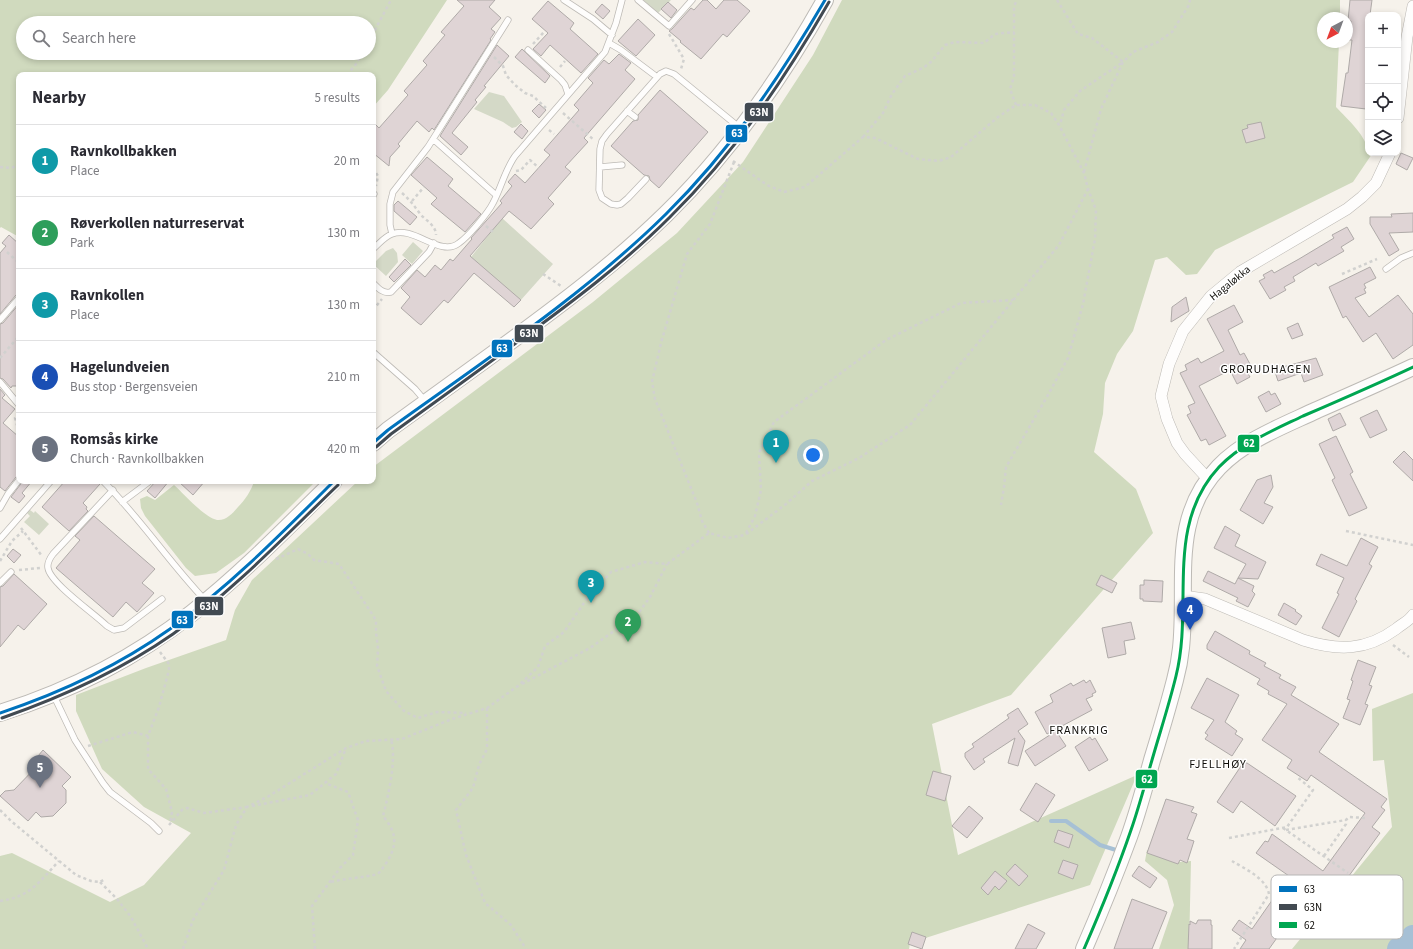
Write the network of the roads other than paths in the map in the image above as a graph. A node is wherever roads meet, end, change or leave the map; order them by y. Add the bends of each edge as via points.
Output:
1 (622, 0) edge
2 (638, 0) edge
3 (692, 0) edge
4 (825, 0) edge
5 (567, 1) edge
6 (1413, 6) edge
7 (508, 20) dead end
8 (612, 36) junction
9 (1410, 38) edge
10 (609, 44) junction
11 (528, 50) road end
12 (657, 77) junction
13 (568, 94) junction
14 (1401, 98) edge
15 (627, 110) junction
16 (635, 117) dead end
17 (741, 128) junction
18 (433, 139) junction
19 (1389, 156) edge
20 (622, 166) dead end
21 (600, 167) junction
22 (646, 179) dead end
23 (496, 196) junction
24 (392, 234) junction
25 (434, 243) junction
26 (376, 246) edge
27 (1413, 253) edge
28 (1386, 269) dead end
29 (376, 285) edge
30 (16, 301) edge
31 (0, 320) edge
32 (376, 355) edge
33 (1413, 367) edge
34 (0, 382) edge
35 (16, 401) edge
36 (426, 402) junction
37 (376, 441) edge
38 (1209, 480) junction
39 (16, 484) edge
40 (48, 484) edge
41 (106, 484) edge
42 (146, 484) edge
43 (331, 484) edge
44 (113, 490) junction
45 (122, 502) junction
46 (0, 508) edge
47 (0, 539) edge
48 (11, 572) dead end
49 (0, 583) edge
50 (1183, 596) junction
51 (162, 600) dead end
52 (206, 602) junction
53 (1413, 615) edge
54 (53, 694) junction
55 (0, 713) edge
56 (159, 831) dead end
57 (1084, 949) edge

1 - 8 lane
2 - 3 lane via 669,26
4 - 17 street via 787,63
5 - 8 lane
6 - 9 street
7 - 18 lane
8 - 10 lane
9 - 14 street
10 - 12 lane
10 - 13 lane
11 - 13 lane via 561,80
12 - 15 lane
12 - 17 lane via 666,71 678,77
13 - 23 lane via 519,151 508,168
15 - 16 lane
15 - 21 lane via 601,145
17 - 36 street via 690,188 621,255 573,294
18 - 23 lane
18 - 24 lane via 391,195
19 - 38 street, Hagaløkka via 1376,183 1362,197 1347,209 1240,272 1211,296 1183,331 1169,364 1161,396 1177,443
20 - 21 lane
21 - 22 lane via 600,194 611,204 625,202
23 - 25 lane via 490,209 460,242 449,247
24 - 25 lane via 408,233
24 - 26 lane
25 - 29 lane via 429,252 391,292 387,293
27 - 28 lane
30 - 31 lane
32 - 36 lane
33 - 38 street via 1255,440 1229,458
34 - 35 lane
36 - 37 street
38 - 50 street via 1195,504 1186,531
39 - 46 lane
40 - 47 lane
41 - 44 lane
42 - 45 lane
43 - 52 street
44 - 45 lane
44 - 51 lane via 58,548 48,562 49,573 114,630 124,628
45 - 52 lane
48 - 49 lane
50 - 53 street via 1205,599 1319,646 1336,648 1359,646 1383,638
50 - 57 street via 1181,649 1171,694 1133,825
52 - 54 street via 153,641 106,670
54 - 55 street
54 - 56 lane via 80,748 110,792

